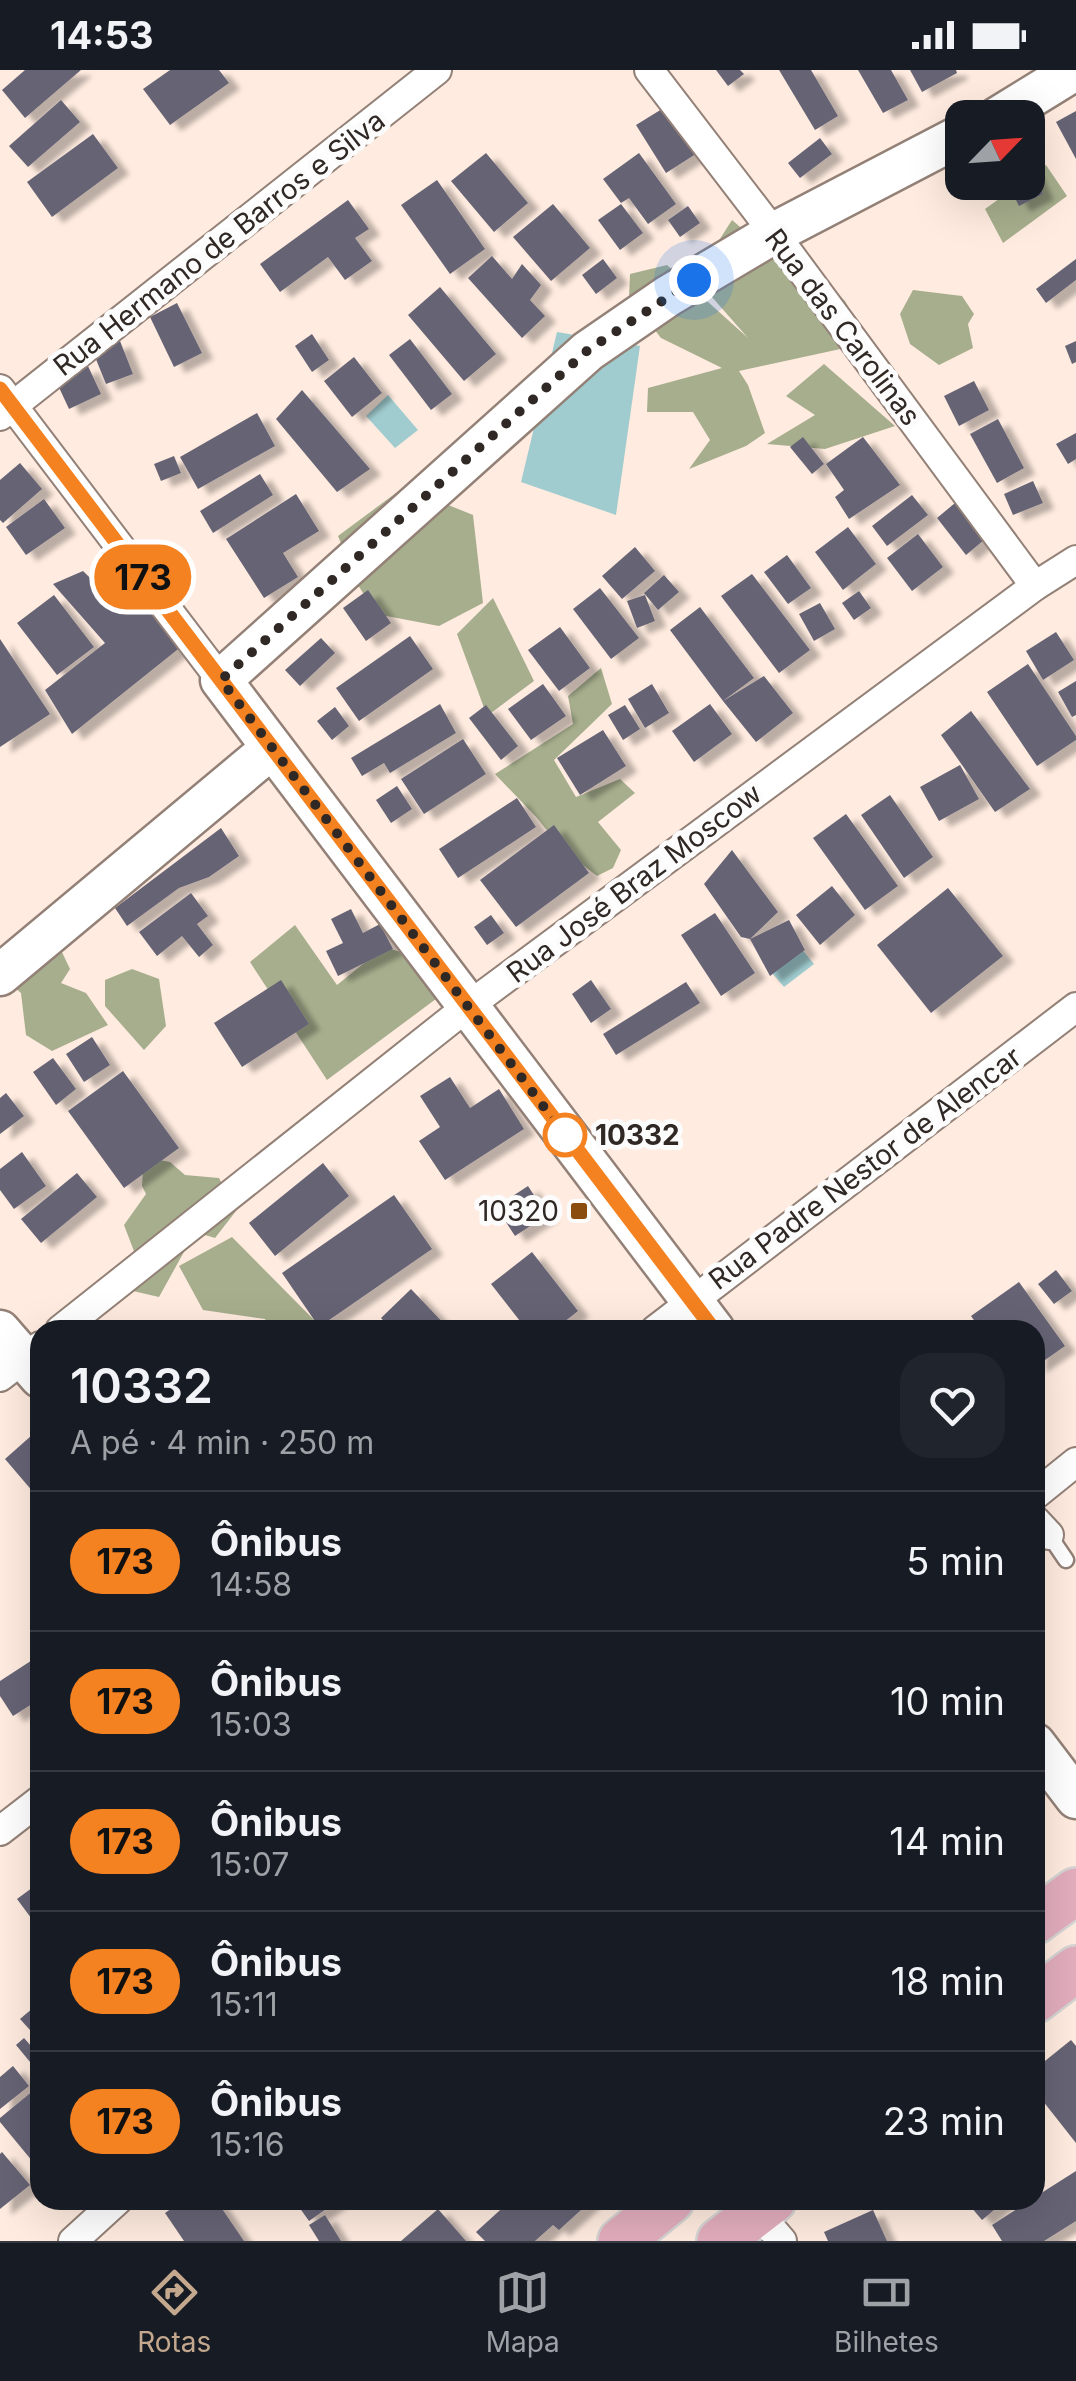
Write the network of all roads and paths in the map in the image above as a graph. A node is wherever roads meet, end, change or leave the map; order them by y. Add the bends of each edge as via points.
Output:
1 (437, 70) edge
2 (649, 70) edge
3 (1075, 70) edge
4 (1026, 100) edge
5 (945, 145) edge
6 (774, 233) junction
7 (4, 403) edge
8 (1076, 560) edge
9 (1035, 586) junction
10 (221, 680) junction
11 (272, 748) junction
12 (0, 975) edge
13 (467, 1007) junction
14 (1076, 1007) edge
15 (703, 1316) edge
16 (73, 1320) edge
17 (1076, 1462) edge
18 (1045, 1486) edge
19 (1045, 1532) edge
20 (1066, 1560) dead end
21 (1045, 1757) edge
22 (1076, 1798) edge
23 (30, 1808) edge
24 (0, 1831) edge
25 (1076, 1891) edge
26 (1045, 1914) edge
27 (1076, 1968) edge
28 (1045, 1992) edge
29 (107, 2210) edge
30 (659, 2210) edge
31 (770, 2218) edge
32 (72, 2241) edge
33 (621, 2241) edge
34 (720, 2241) edge

1 - 7 street, Rua Hermano de Barros e Silva
2 - 6 street, Rua das Carolinas
3 - 4 street
5 - 6 street
6 - 9 street, Rua das Carolinas
6 - 10 street via 588,350
7 - 10 street
8 - 9 street, Rua José Braz Moscow
9 - 13 street, Rua José Braz Moscow
10 - 11 street
11 - 12 street
11 - 13 street
13 - 15 street
13 - 16 street, Rua José Braz Moscow
14 - 15 street, Rua Padre Nestor de Alencar
17 - 18 street
19 - 20 lane
21 - 22 street
23 - 24 street
25 - 26 main road
27 - 28 main road
29 - 32 street
30 - 33 main road
31 - 34 main road

